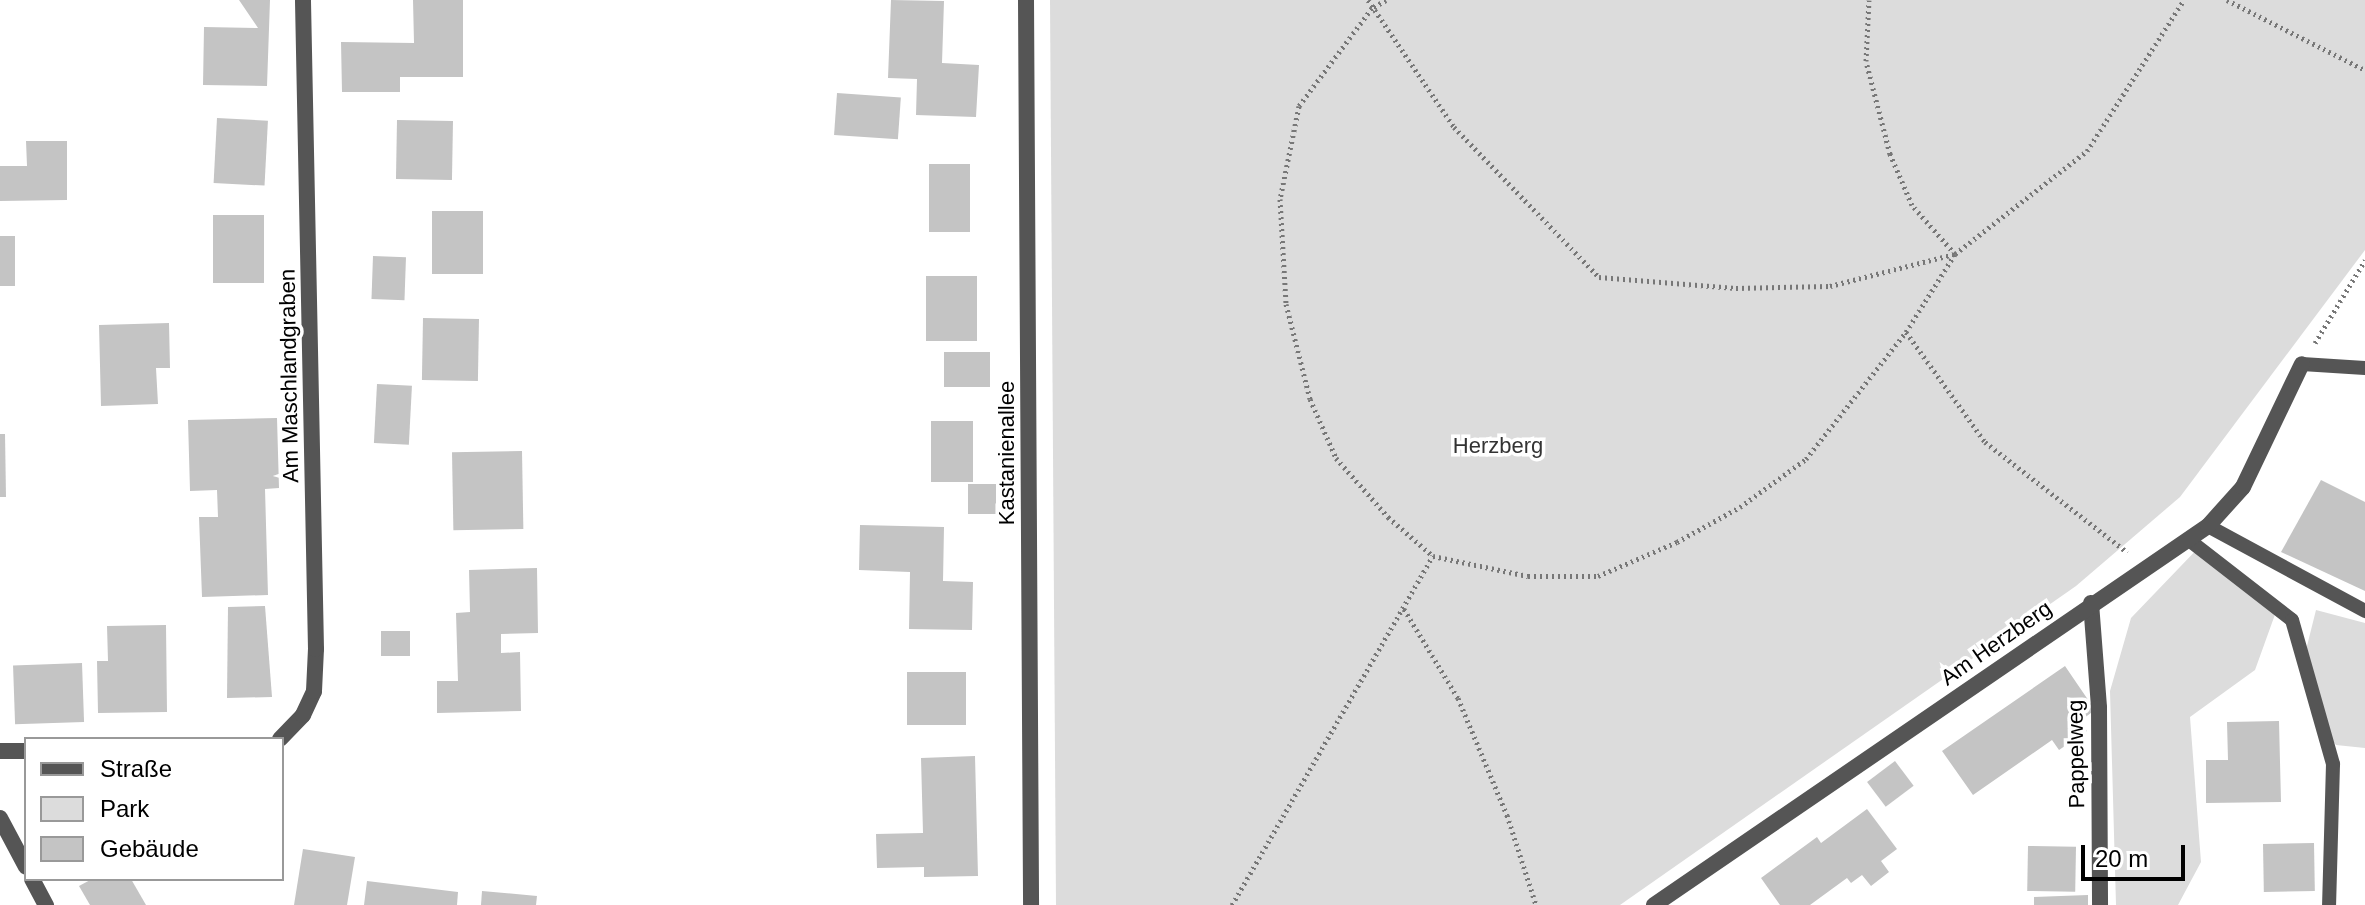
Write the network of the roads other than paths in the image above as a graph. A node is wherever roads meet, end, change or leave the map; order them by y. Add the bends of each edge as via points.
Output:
1 (303, 0) edge
2 (1026, 0) edge
3 (2302, 364) joint
4 (2365, 368) edge
5 (2208, 526) junction
6 (2189, 540) junction
7 (2091, 603) junction
8 (2365, 611) edge
9 (282, 737) edge
10 (0, 751) edge
11 (24, 751) edge
12 (0, 818) edge
13 (24, 863) edge
14 (33, 881) edge
15 (46, 905) edge
16 (1031, 905) edge
17 (1654, 905) edge
18 (2100, 905) edge
19 (2329, 905) edge

1 - 9 street, Am Maschlandgraben via 316,649 314,691 303,715
2 - 16 street, Kastanienallee
3 - 4 lane
3 - 5 street, Am Herzberg via 2243,487
5 - 6 street, Am Herzberg
5 - 8 lane
6 - 7 street, Am Herzberg
6 - 19 lane via 2292,620 2333,764
7 - 17 street, Am Herzberg
7 - 18 street, Pappelweg via 2099,708
10 - 11 street
12 - 13 street
14 - 15 street

